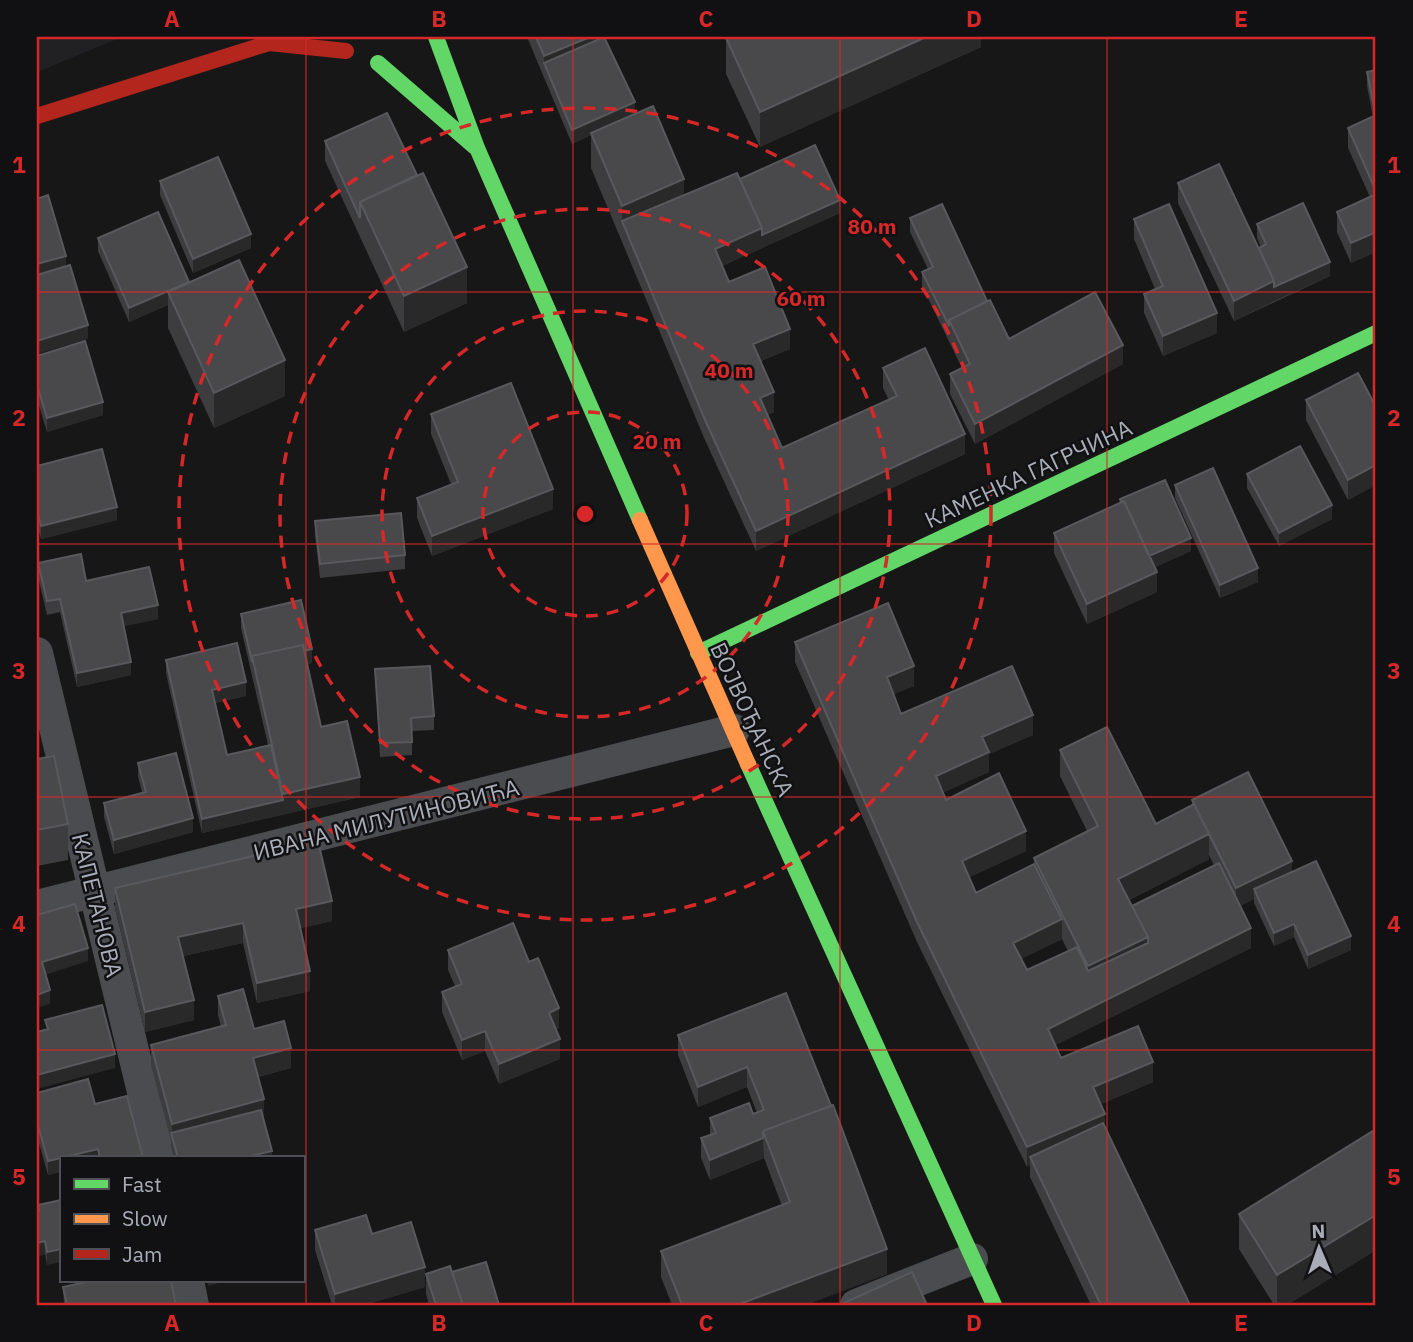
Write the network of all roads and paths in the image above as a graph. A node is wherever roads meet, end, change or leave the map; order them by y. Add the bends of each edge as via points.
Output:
1 (334, 37) edge
2 (429, 39) edge
3 (272, 40) edge
4 (346, 51) junction
5 (403, 58) dead end
6 (378, 63) junction
7 (37, 116) edge
8 (477, 148) junction
9 (1376, 333) edge
10 (37, 653) edge
11 (698, 653) junction
12 (734, 730) junction
13 (96, 893) junction
14 (37, 906) edge
15 (159, 1156) edge
16 (972, 1259) junction
17 (188, 1282) edge
18 (193, 1305) edge
19 (856, 1305) edge
20 (995, 1305) edge

1 - 4 street
2 - 8 street, ВОЈВОЂАНСКА
3 - 4 street
3 - 7 street
4 - 6 street
5 - 6 street
6 - 8 street, ВОЈВОЂАНСКА
8 - 11 street, ВОЈВОЂАНСКА
9 - 11 street, КАМЕНКА ГАГРЧИНА
10 - 13 street, КАПЕТАНОВА
11 - 12 street, ВОЈВОЂАНСКА
12 - 13 street, ИВАНА МИЛУТИНОВИЋА
12 - 16 street, ВОЈВОЂАНСКА
13 - 14 street, ИВАНА МИЛУТИНОВИЋА
13 - 15 street, КАПЕТАНОВА
16 - 19 street
16 - 20 street, ВОЈВОЂАНСКА
17 - 18 street

